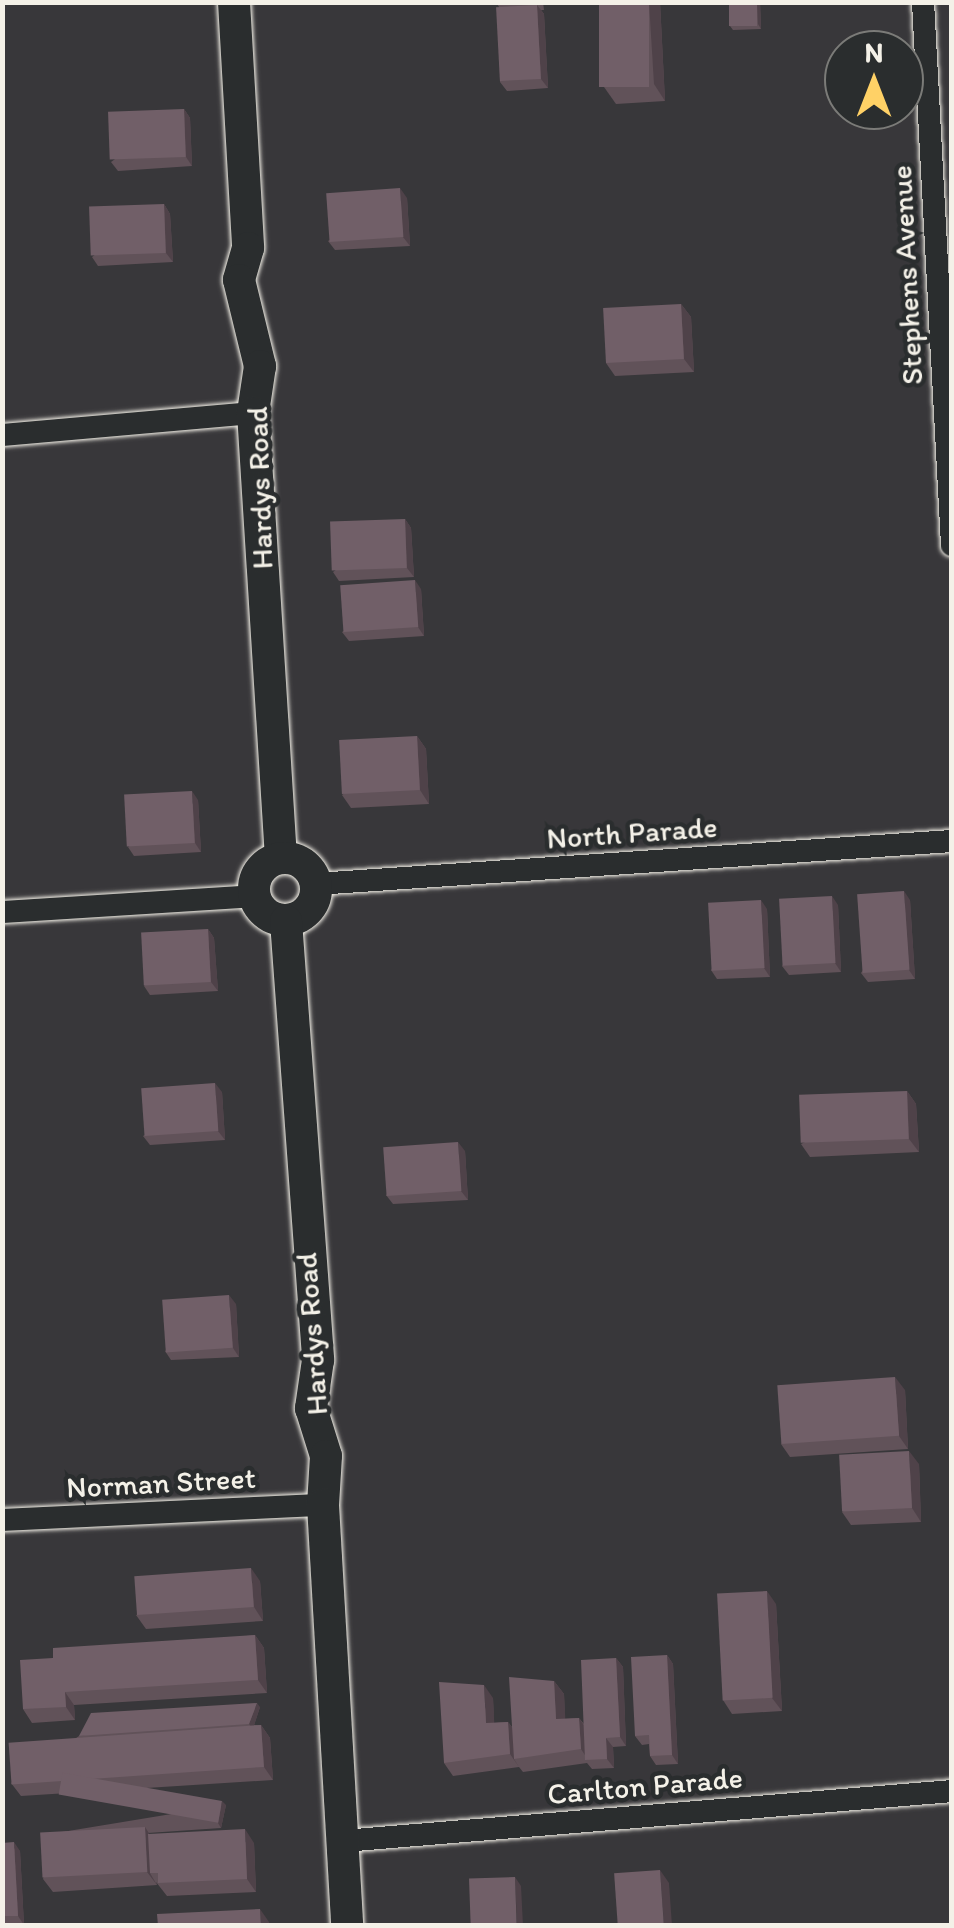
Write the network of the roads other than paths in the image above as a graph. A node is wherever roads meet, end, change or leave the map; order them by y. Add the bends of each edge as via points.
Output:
1 (234, 2) edge
2 (924, 2) edge
3 (253, 412) junction
4 (2, 435) edge
5 (952, 545) edge
6 (952, 842) edge
7 (281, 858) junction
8 (316, 884) junction
9 (254, 896) junction
10 (2, 912) edge
11 (286, 921) junction
12 (323, 1505) junction
13 (2, 1520) edge
14 (952, 1790) edge
15 (343, 1841) junction
16 (347, 1926) edge

1 - 3 street, Hardys Road via 248,248 239,280 260,366
2 - 5 street, Stephens Avenue
3 - 4 street
3 - 7 street, Hardys Road
6 - 8 street, North Parade
7 - 8 street via 310,869
7 - 9 street via 254,878
8 - 11 street via 303,916
9 - 10 street
9 - 11 street via 260,909
11 - 12 street, Hardys Road via 318,1360 311,1408 326,1456
12 - 13 street, Norman Street
12 - 15 street, Hardys Road
14 - 15 street, Carlton Parade
15 - 16 street, Hardys Road

